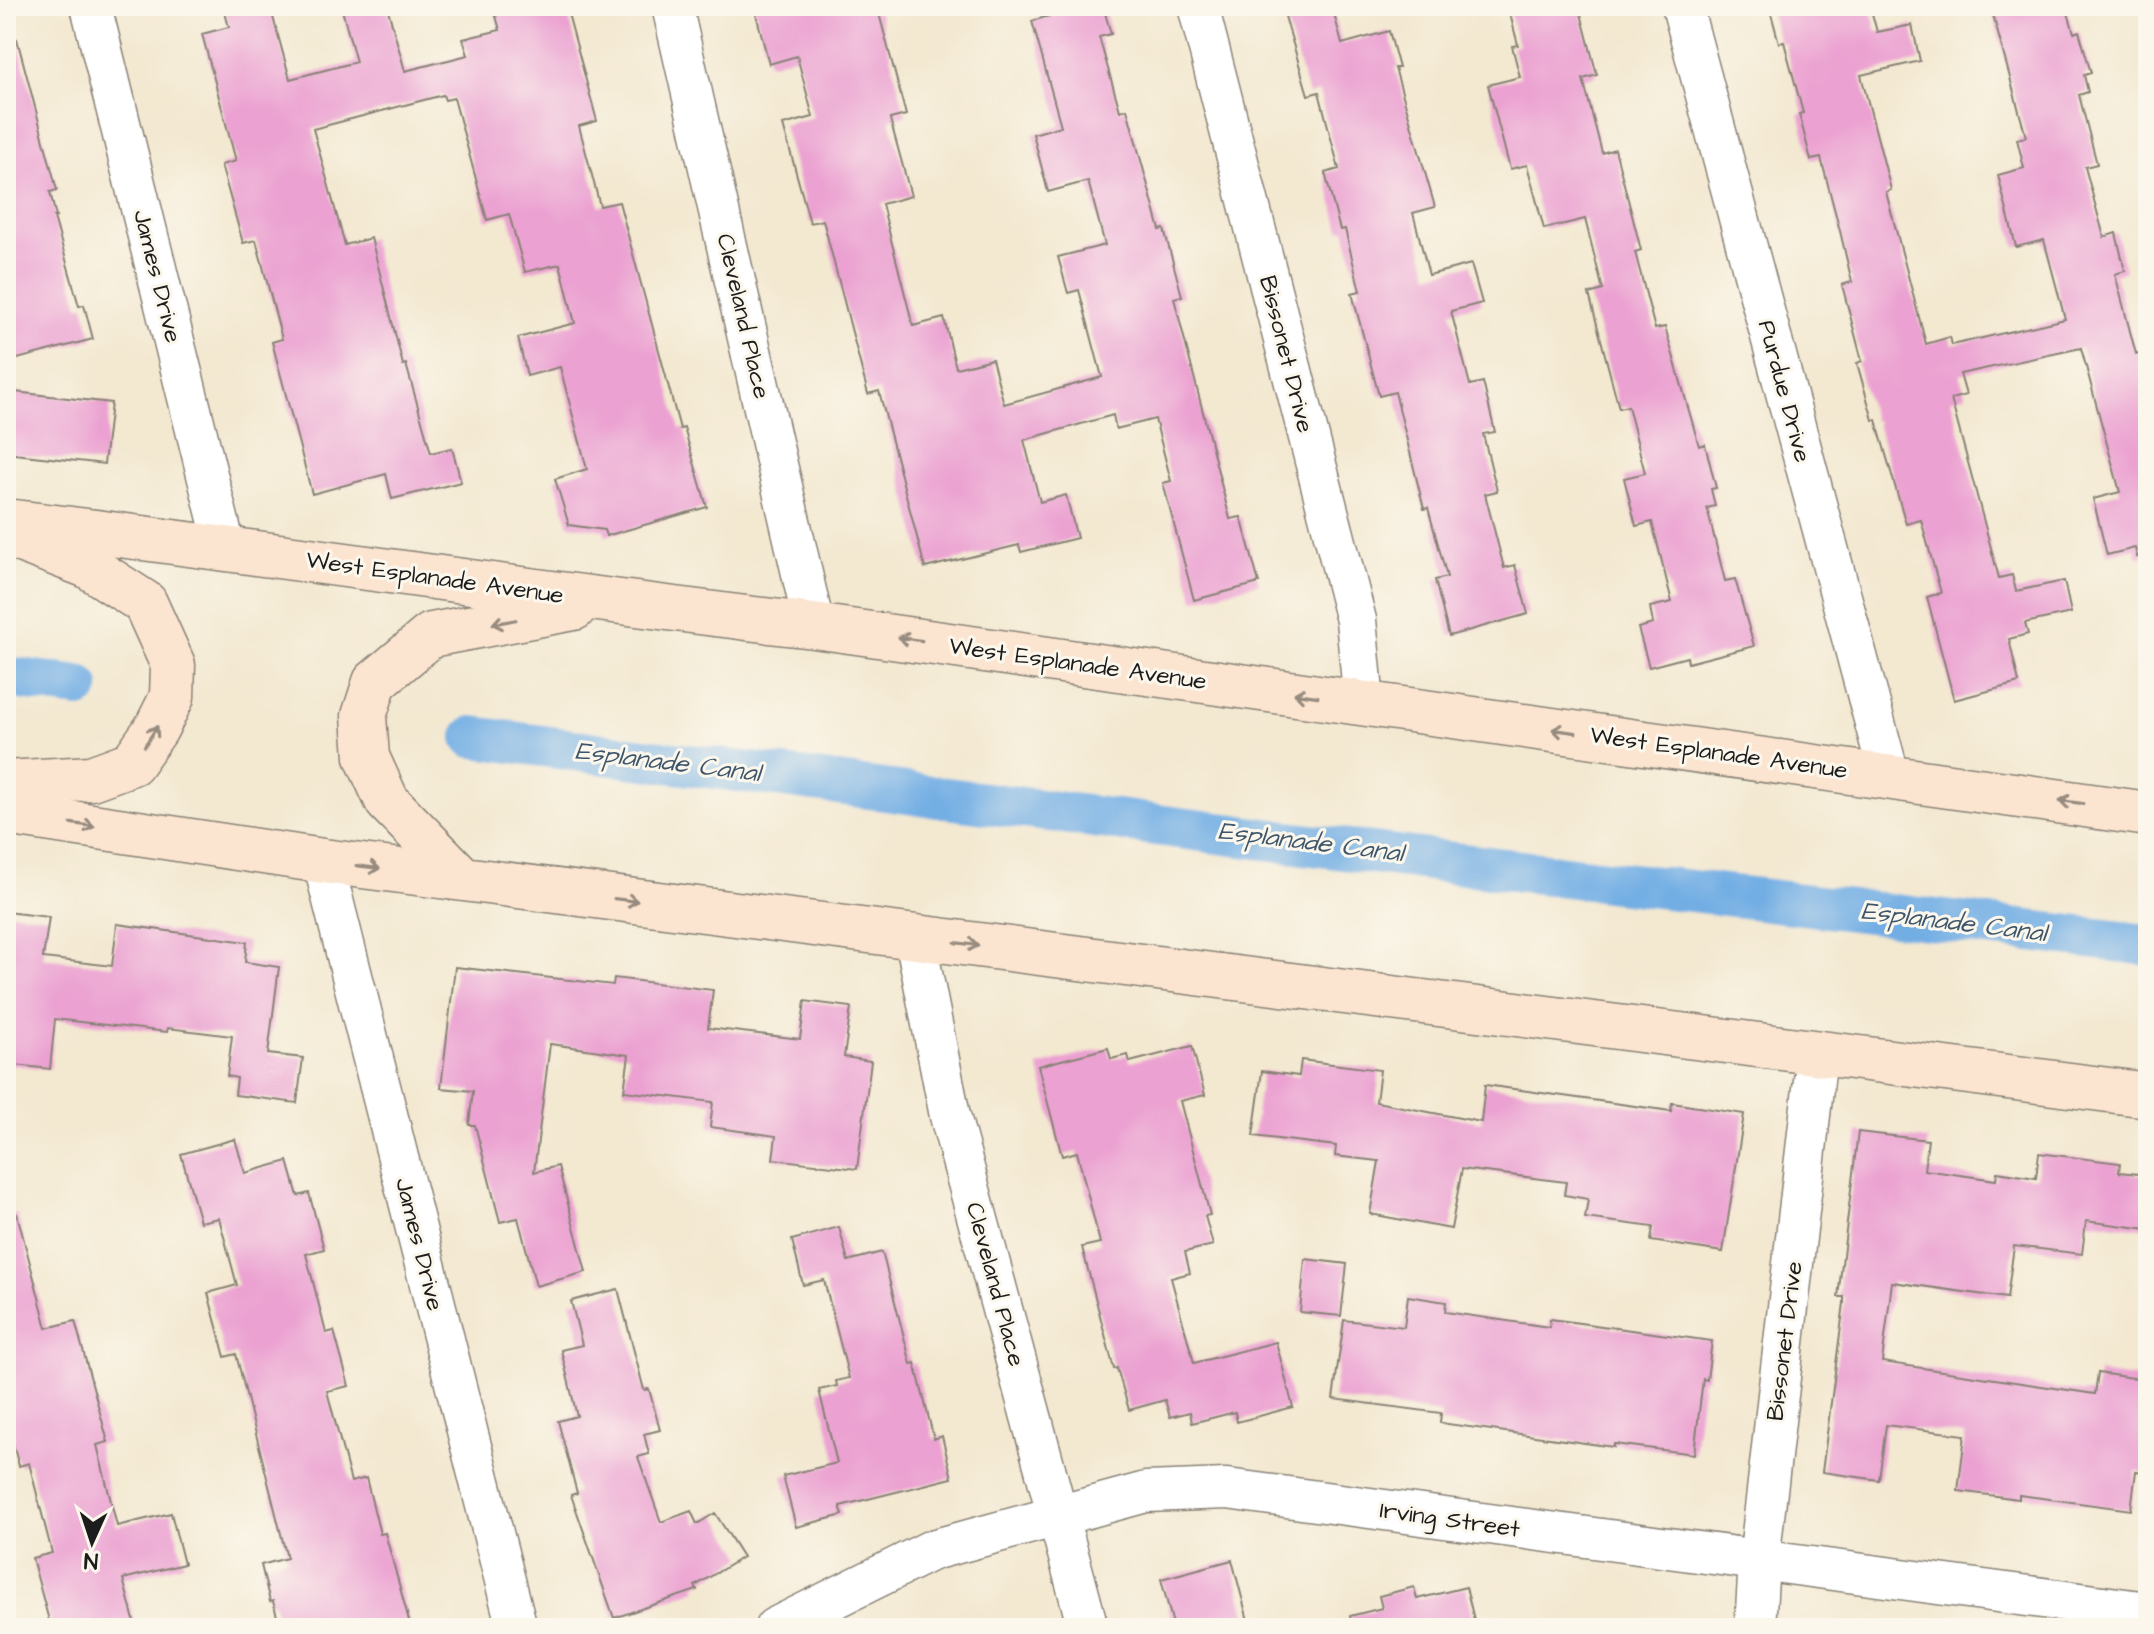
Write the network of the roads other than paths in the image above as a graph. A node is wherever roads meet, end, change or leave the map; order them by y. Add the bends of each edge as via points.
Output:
1 (91, 6) edge
2 (672, 6) edge
3 (1198, 6) edge
4 (1682, 6) edge
5 (6, 521) edge
6 (6, 534) edge
7 (225, 547) junction
8 (608, 602) junction
9 (814, 626) junction
10 (1364, 703) junction
11 (1889, 775) junction
12 (6, 783) edge
13 (6, 813) edge
14 (2148, 814) edge
15 (323, 861) junction
16 (463, 879) junction
17 (915, 937) junction
18 (1817, 1054) junction
19 (2148, 1095) edge
20 (1060, 1514) junction
21 (1759, 1561) junction
22 (2148, 1612) edge
23 (2106, 1618) edge
24 (517, 1628) edge
25 (775, 1628) edge
26 (1088, 1628) edge
27 (1755, 1628) edge

1 - 7 street, James Drive
2 - 9 street, Cleveland Place
3 - 10 street, Bissonet Drive via 1356,620
4 - 11 street, Purdue Drive
5 - 7 main road, West Esplanade Avenue
12 -> 6 main road via 91,778 132,763 172,697 173,665 145,603 88,566
7 - 8 main road, West Esplanade Avenue
8 - 9 main road, West Esplanade Avenue
8 -> 16 main road via 431,635 375,682 364,716 367,757 387,801
10 -> 9 main road, West Esplanade Avenue
11 -> 10 main road, West Esplanade Avenue
14 -> 11 main road, West Esplanade Avenue
13 -> 15 main road
15 -> 16 main road
15 - 24 street, James Drive
16 -> 17 main road
17 -> 18 main road
17 - 20 street, Cleveland Place via 950,1116
18 - 19 main road
18 - 21 street, Bissonet Drive
20 - 21 street, Irving Street via 1146,1492 1227,1489
20 - 25 street, Irving Street via 932,1550
20 - 26 street, Cleveland Place
21 - 23 street, Irving Street
21 - 27 street, Bissonet Drive
22 - 23 street, Irving Street

